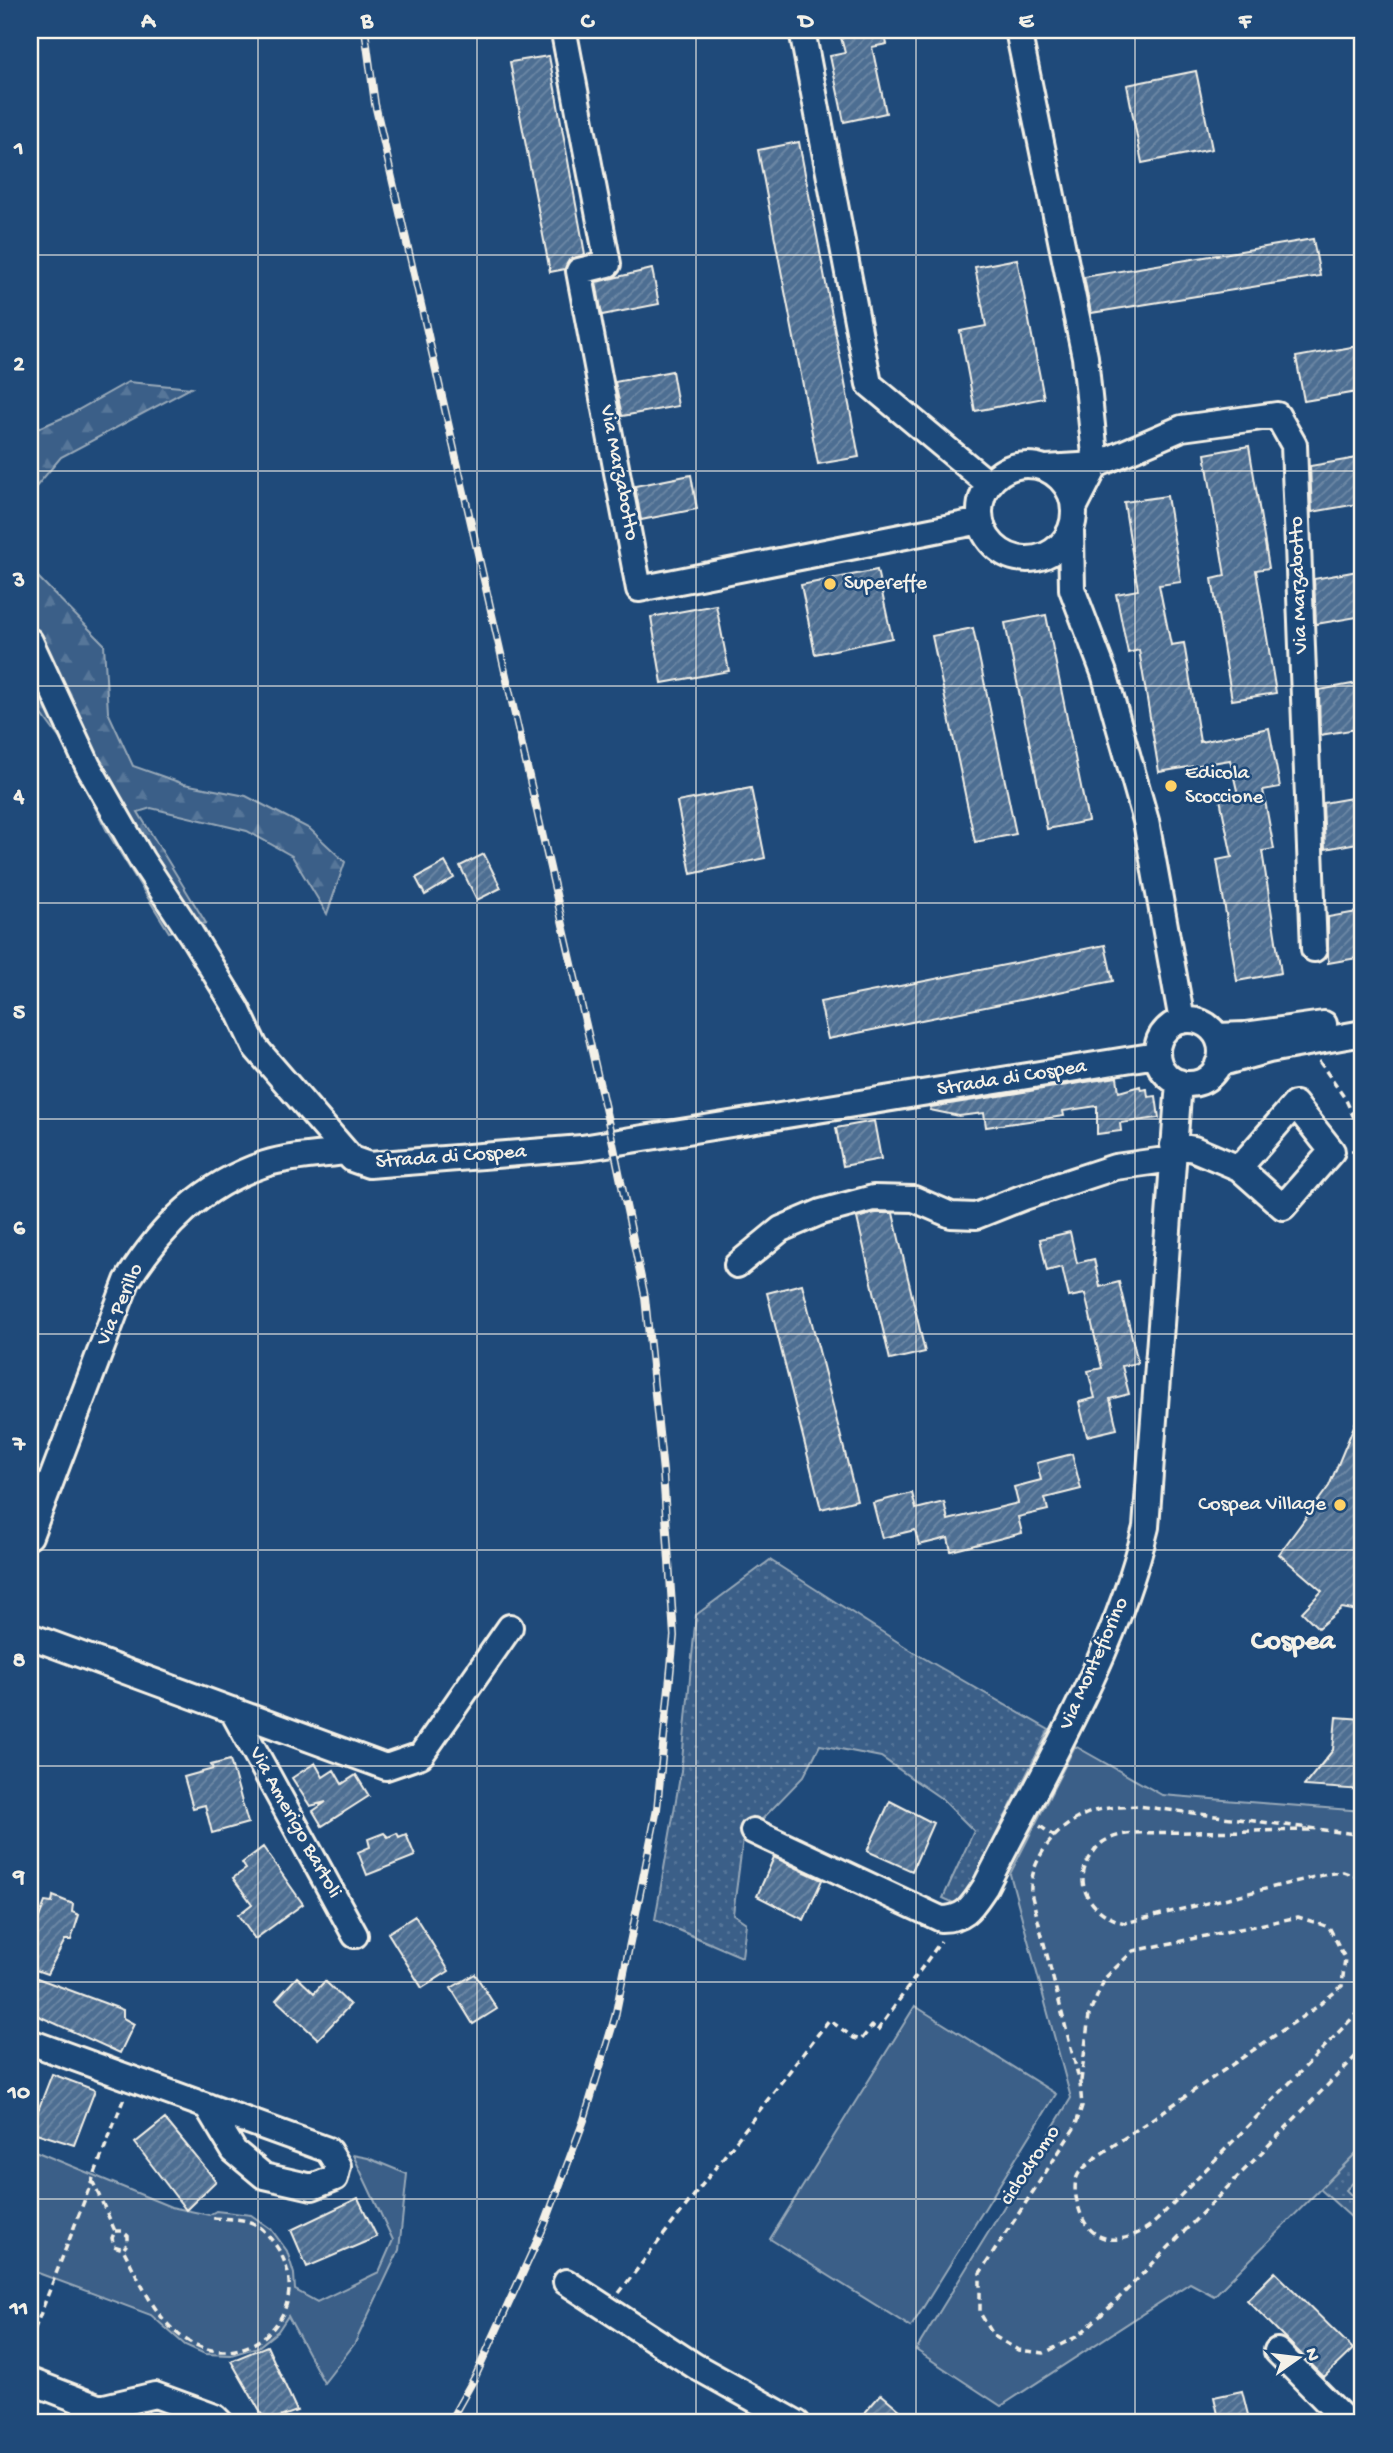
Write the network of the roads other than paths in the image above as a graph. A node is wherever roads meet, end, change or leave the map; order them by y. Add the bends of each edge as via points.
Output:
1 (802, 30) edge
2 (1018, 30) edge
3 (565, 38) dead end
4 (1096, 465) junction
5 (1046, 468) junction
6 (989, 484) junction
7 (1072, 519) junction
8 (981, 521) junction
9 (1040, 558) junction
10 (1072, 589) junction
11 (30, 641) edge
12 (1314, 949) dead end
13 (1182, 1021) junction
14 (1362, 1026) edge
15 (1217, 1036) junction
16 (1157, 1055) junction
17 (1218, 1064) junction
18 (1179, 1082) junction
19 (346, 1152) junction
20 (1173, 1152) junction
21 (1239, 1168) dead end
22 (737, 1265) dead end
23 (30, 1536) edge
24 (510, 1627) dead end
25 (30, 1636) edge
26 (232, 1710) junction
27 (753, 1831) dead end
28 (355, 1935) dead end
29 (30, 2042) edge
30 (207, 2106) junction
31 (566, 2282) dead end
32 (1277, 2351) dead end
33 (30, 2381) edge
34 (107, 2415) edge
35 (221, 2423) edge
36 (797, 2423) edge
37 (1348, 2423) edge

1 - 6 street via 869,384
2 - 4 street via 1085,357
3 - 8 street, Via Marzabotto via 608,264 579,271 639,589
4 - 5 street, Via Marzabotto
4 - 7 street
4 - 12 street, Via Marzabotto via 1182,428 1277,415 1294,445
5 - 6 street, Via Marzabotto via 1015,466 1000,472
5 - 7 street via 1068,488
6 - 8 street via 982,495
7 - 9 street via 1063,543
7 - 10 street
8 - 9 street via 996,548 1009,556
9 - 10 street
10 - 13 street via 1104,673 1146,821
11 - 19 street, Strada di Cospea via 88,766 237,1009 255,1047
13 - 15 street via 1205,1024
13 - 16 street via 1160,1037
14 - 15 street
14 - 17 street
15 - 17 street
16 - 18 street via 1164,1072
16 - 19 street, Strada di Cospea via 582,1148 369,1165
17 - 18 street via 1198,1082
18 - 20 street, Via Montefiorino
19 - 23 street, Via Perillo via 267,1163 217,1184 149,1247 127,1281
20 - 21 street via 1194,1149
20 - 22 street via 1115,1167 976,1216 951,1215 914,1199 873,1198 781,1229
20 - 27 street, Via Montefiorino via 1150,1496 1135,1572 1072,1721 985,1886 971,1908 956,1919 941,1919
24 - 26 street, Via Amerigo Bartoli via 421,1755 386,1767
25 - 26 street, Via Amerigo Bartoli
26 - 28 street, Via Amerigo Bartoli
29 - 30 street
30 - 30 street via 328,2150 338,2166 335,2178 312,2187 264,2176 234,2151
31 - 36 street via 695,2366
32 - 37 street
33 - 34 street
34 - 35 street via 155,2395

